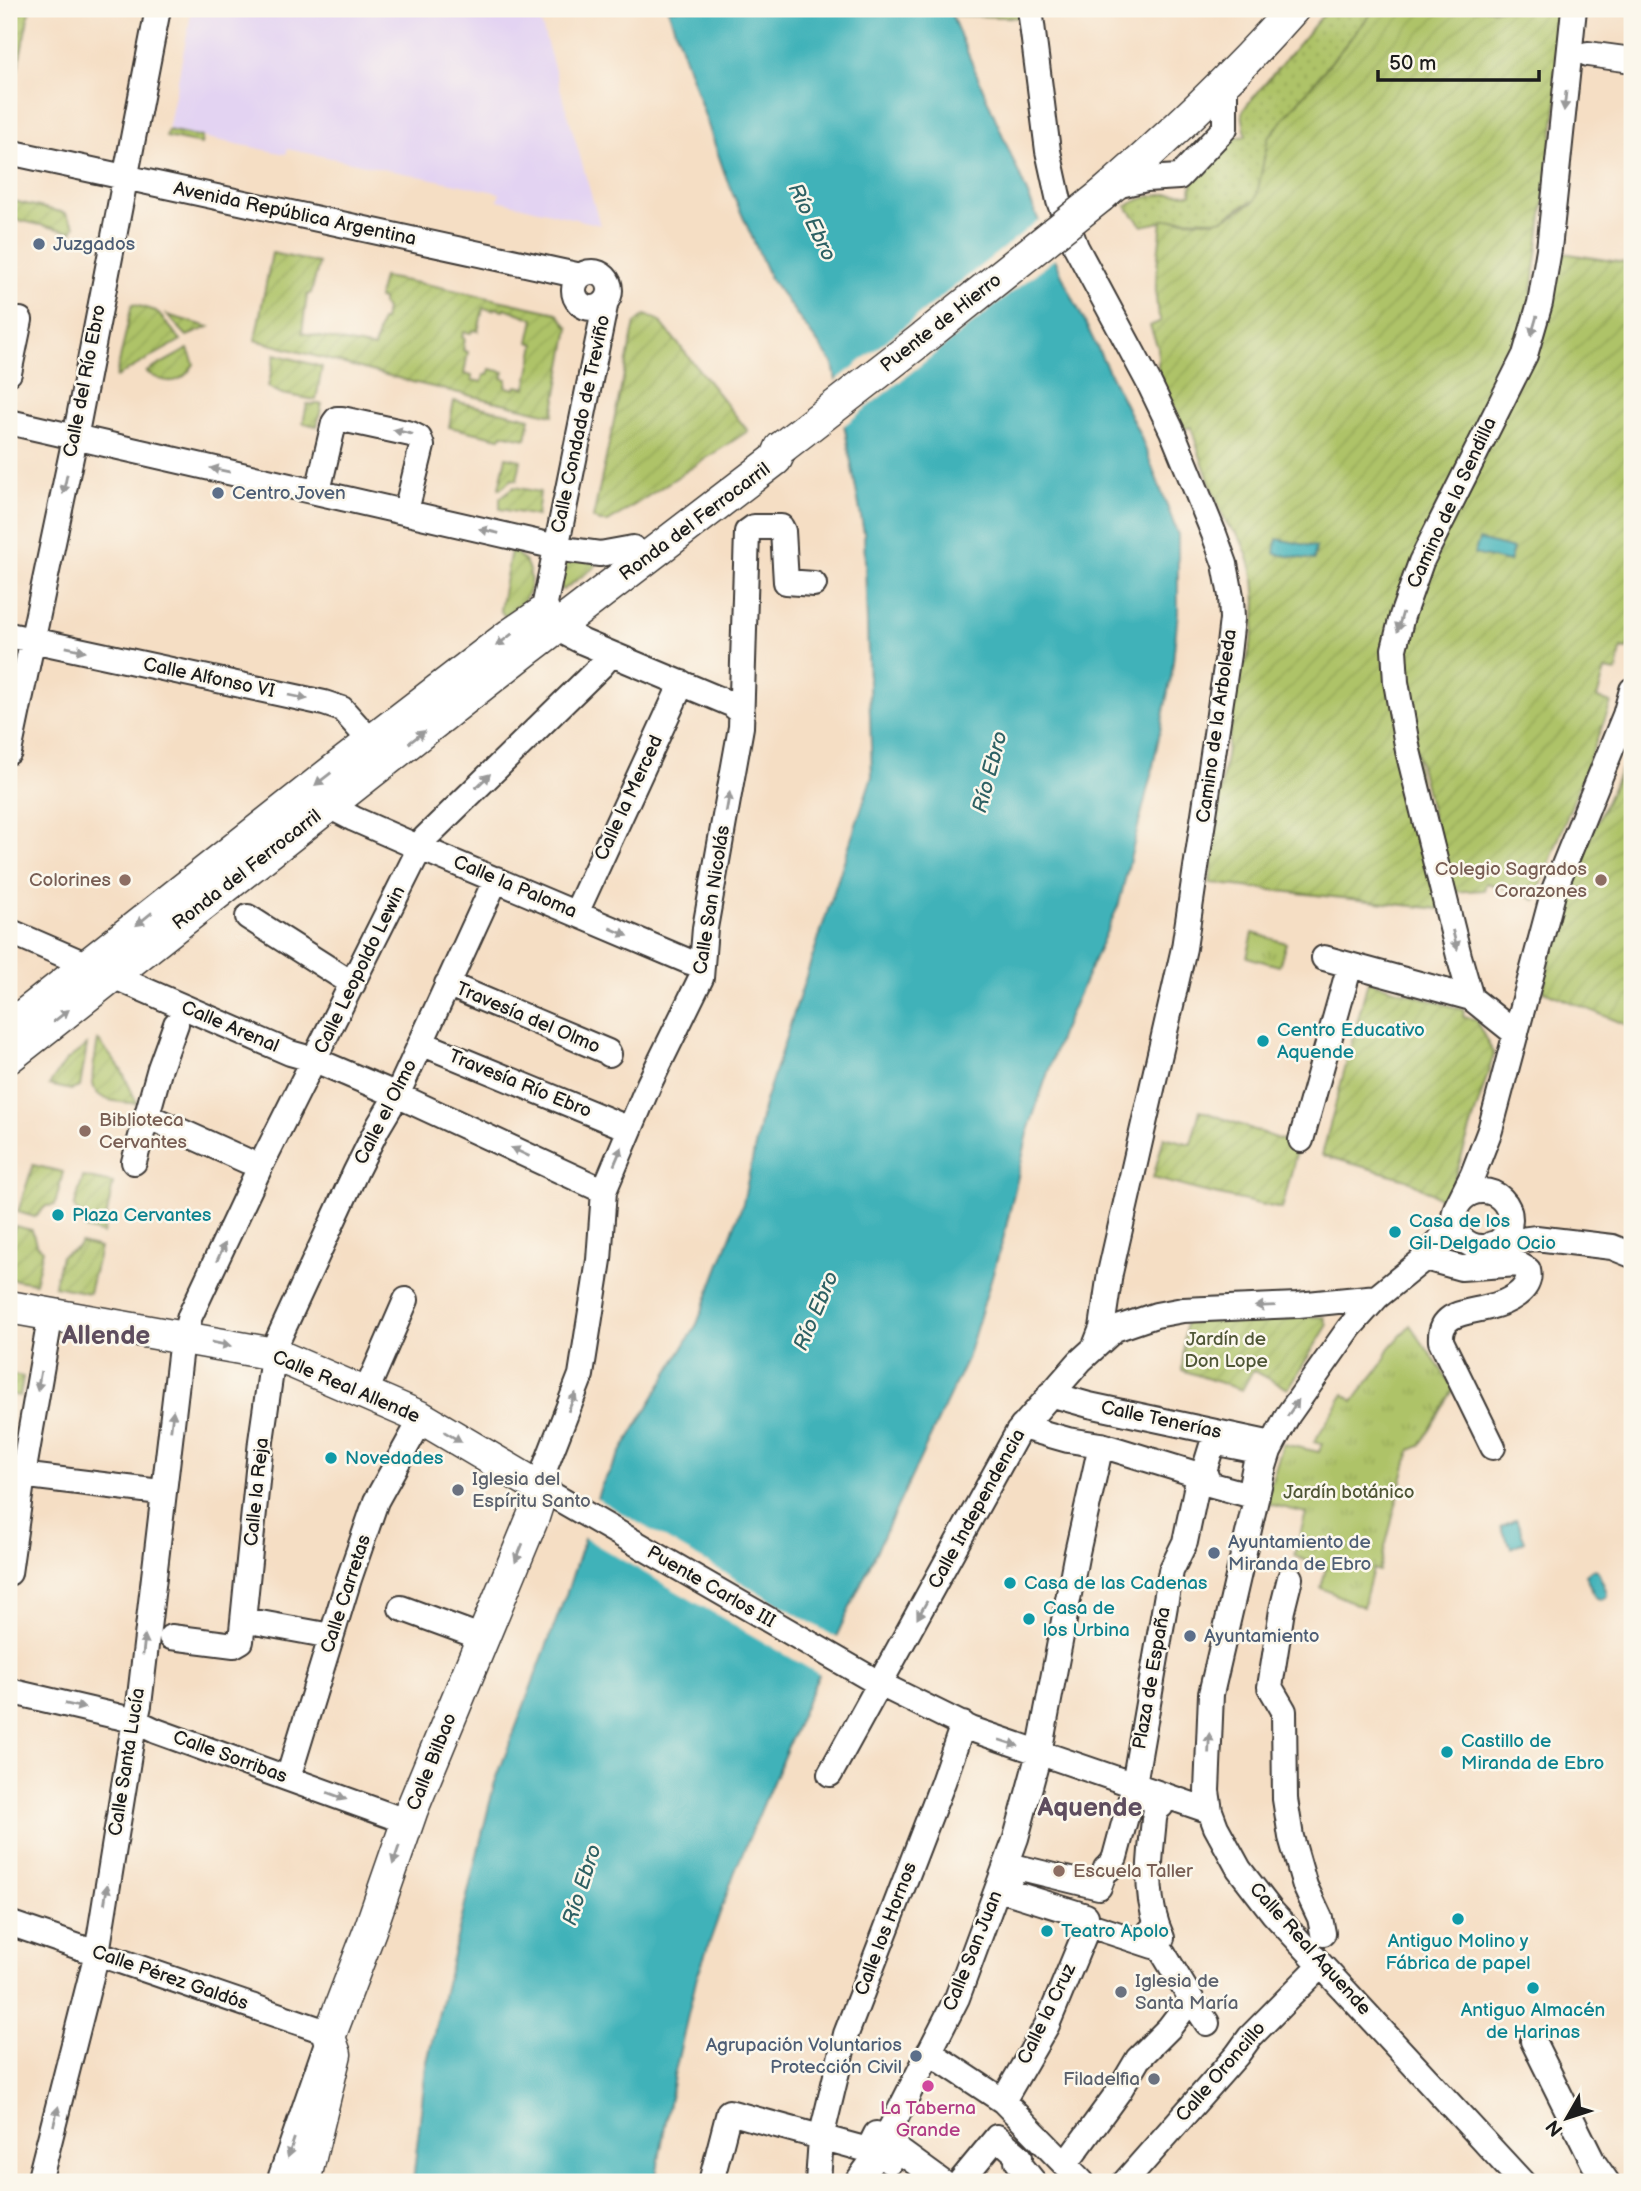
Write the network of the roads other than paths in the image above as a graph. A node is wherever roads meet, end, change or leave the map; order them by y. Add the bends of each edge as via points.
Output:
1 (158, 9) edge
2 (1030, 9) edge
3 (1293, 9) edge
4 (1574, 9) edge
5 (1588, 54) dead end
6 (1632, 60) edge
7 (1225, 83) junction
8 (1179, 128) junction
9 (1213, 142) junction
10 (9, 152) edge
11 (1192, 164) junction
12 (125, 177) junction
13 (1105, 191) junction
14 (606, 301) joint
15 (20, 320) dead end
16 (9, 373) edge
17 (9, 422) edge
18 (75, 438) junction
19 (781, 448) junction
20 (318, 491) junction
21 (406, 511) junction
22 (555, 547) junction
23 (633, 548) junction
24 (814, 584) dead end
25 (550, 620) junction
26 (20, 638) edge
27 (611, 654) junction
28 (682, 684) junction
29 (1632, 690) edge
30 (742, 713) junction
31 (9, 751) edge
32 (379, 751) junction
33 (329, 806) junction
34 (421, 848) junction
35 (496, 879) junction
36 (576, 913) junction
37 (248, 917) dead end
38 (9, 931) edge
39 (9, 945) edge
40 (1324, 958) dead end
41 (702, 963) junction
42 (1361, 968) junction
43 (99, 970) junction
44 (353, 984) junction
45 (447, 984) junction
46 (1471, 998) junction
47 (9, 1010) edge
48 (176, 1024) dead end
49 (9, 1027) edge
50 (1516, 1034) junction
51 (421, 1043) junction
52 (609, 1054) dead end
53 (9, 1057) edge
54 (315, 1060) junction
55 (397, 1095) junction
56 (147, 1116) junction
57 (620, 1125) dead end
58 (1301, 1140) dead end
59 (1485, 1145) junction
60 (247, 1161) dead end
61 (134, 1162) dead end
62 (604, 1191) junction
63 (1503, 1202) junction
64 (1455, 1214) junction
65 (1536, 1238) junction
66 (1481, 1244) junction
67 (1629, 1249) edge
68 (1425, 1258) junction
69 (1377, 1297) junction
70 (406, 1300) dead end
71 (1333, 1300) junction
72 (9, 1307) edge
73 (51, 1313) junction
74 (1350, 1327) junction
75 (183, 1337) junction
76 (1095, 1346) junction
77 (274, 1354) joint
78 (369, 1385) dead end
79 (1050, 1394) junction
80 (422, 1418) junction
81 (1022, 1427) junction
82 (1101, 1444) junction
83 (1493, 1447) dead end
84 (1266, 1452) junction
85 (37, 1477) dead end
86 (1203, 1477) junction
87 (542, 1489) junction
88 (152, 1491) dead end
89 (9, 1573) edge
90 (1290, 1578) dead end
91 (401, 1608) dead end
92 (244, 1620) junction
93 (331, 1636) junction
94 (171, 1637) dead end
95 (482, 1638) junction
96 (880, 1684) junction
97 (9, 1691) edge
98 (135, 1721) junction
99 (963, 1724) junction
100 (1038, 1753) junction
101 (830, 1774) dead end
102 (288, 1778) junction
103 (1142, 1790) junction
104 (1210, 1811) junction
105 (408, 1822) junction
106 (9, 1923) edge
107 (1088, 1926) junction
108 (1323, 1933) dead end
109 (1157, 1943) junction
110 (97, 1953) junction
111 (1321, 1965) junction
112 (1191, 1999) junction
113 (1207, 2023) dead end
114 (328, 2037) junction
115 (1533, 2041) dead end
116 (929, 2052) junction
117 (1011, 2109) junction
118 (821, 2138) junction
119 (1001, 2141) junction
120 (882, 2146) junction
121 (1073, 2174) edge
122 (39, 2182) edge
123 (279, 2182) edge
124 (304, 2182) edge
125 (711, 2182) edge
126 (818, 2182) edge
127 (857, 2182) edge
128 (868, 2182) edge
129 (884, 2182) edge
130 (918, 2182) edge
131 (942, 2182) edge
132 (960, 2182) edge
133 (967, 2182) edge
134 (1034, 2182) edge
135 (1125, 2182) edge
136 (1522, 2182) edge
137 (1607, 2182) edge

1 - 12 street, Calle del Río Ebro
2 - 76 street, Camino de la Arboleda via 1059,201 1076,247 1172,431 1225,564 1231,596 1228,654 1184,948
3 - 7 main road, Puente de Hierro
4 -> 46 street, Camino de la Sendilla via 1549,248 1537,316 1525,355 1421,562 1394,649 1408,751
5 - 6 street
7 - 8 main road, Puente de Hierro
7 - 9 street via 1225,128
8 - 9 street
8 - 11 street
8 - 13 main road, Puente de Hierro
9 - 11 street
10 - 12 street, Avenida República Argentina
11 - 13 street via 1179,177 1146,179
12 - 14 street, Avenida República Argentina via 581,276 574,292 580,302 590,307
12 - 18 street, Calle del Río Ebro
13 - 19 main road, Puente de Hierro, bridge
14 - 22 street, Calle Condado de Treviño
15 - 16 street
17 - 18 street, Calle Condado de Treviño
20 -> 18 street, Calle Condado de Treviño
18 -> 26 street, Calle del Río Ebro
19 - 23 main road, Ronda del Ferrocarril via 764,455
19 - 25 main road, Ronda del Ferrocarril via 776,459
20 - 21 street, Calle Condado de Treviño
21 -> 20 street via 422,446 419,438 342,418 334,423
22 -> 21 street, Calle Condado de Treviño
22 - 23 street, Calle Condado de Treviño via 600,554
22 - 25 street, Calle Condado de Treviño
23 - 25 main road, Ronda del Ferrocarril
24 - 30 street, Calle San Nicolás via 786,582 782,527 754,527 747,532
25 - 27 street
25 - 32 main road, Ronda del Ferrocarril via 510,635
26 - 31 street, Calle del Río Ebro
26 -> 32 street, Calle Alfonso VI via 324,703 342,709
27 - 28 street
34 -> 27 street, Calle Leopoldo Lewin via 425,838
28 - 30 street
28 - 36 street, Calle la Merced
29 - 50 street via 1554,890
41 -> 30 street, Calle San Nicolás
32 - 33 main road, Ronda del Ferrocarril
32 -> 43 main road, Ronda del Ferrocarril
33 - 34 street, Calle la Paloma
33 - 43 main road, Ronda del Ferrocarril
34 - 35 street, Calle la Paloma
34 - 44 street, Calle Leopoldo Lewin
35 - 36 street, Calle la Paloma
35 - 45 street, Calle el Olmo
36 -> 41 street, Calle la Paloma
37 - 44 street
38 - 43 street, Calle Arenal
39 - 47 street via 53,964 49,978
40 - 42 street
62 -> 41 street, Calle San Nicolás via 701,978
42 - 46 street
42 - 58 street
43 - 49 main road, Ronda del Ferrocarril
53 -> 43 main road, Ronda del Ferrocarril
43 - 54 street, Calle Arenal
44 - 54 street, Calle Leopoldo Lewin
45 - 51 street, Calle el Olmo
45 - 52 street, Travesía del Olmo
46 - 50 street
48 - 56 street
50 - 59 street
51 - 55 street, Calle el Olmo
51 - 57 street, Travesía Río Ebro
54 - 55 street, Calle Arenal
75 -> 54 street, Calle Leopoldo Lewin via 260,1167
62 -> 55 street, Calle Arenal
55 - 77 street, Calle el Olmo via 356,1171
56 - 60 street
56 - 61 street
59 - 63 street via 1489,1171
59 - 64 street
87 -> 62 street, Calle San Nicolás via 546,1465 581,1375 599,1260
63 - 64 street via 1482,1191 1474,1192 1460,1201
63 - 65 street
63 - 66 street via 1509,1226 1506,1234
64 - 66 street via 1462,1238
64 - 68 street
65 - 66 street
65 - 67 street
66 - 68 street
68 - 69 street
68 - 83 street via 1461,1268 1518,1264 1528,1270 1525,1288 1513,1297 1459,1314 1441,1330 1441,1341
69 - 71 street, Calle Independencia
69 - 74 street
70 - 78 street, Calle Real Allende
71 - 74 street via 1347,1306 1352,1314
71 -> 76 street, Calle Independencia via 1156,1315 1115,1329
72 - 73 main road, Calle Real Allende
73 - 75 main road, Calle Real Allende
73 -> 89 street
84 -> 74 street
75 -> 80 main road, Calle Real Allende via 274,1354
98 -> 75 street, Calle Santa Lucía
76 - 79 street, Calle Independencia
77 - 92 street, Calle la Reja
79 - 81 street, Calle Independencia
79 - 84 street, Calle Tenerías
80 -> 87 main road, Calle Real Allende
80 - 93 street, Calle Carretas via 376,1501
81 - 82 street
81 -> 96 street, Calle Independencia
82 - 86 street
82 - 100 street
84 - 86 street, Plaza de España via 1213,1442
84 - 86 street via 1249,1495 1209,1484
104 -> 84 street via 1212,1694
85 - 88 street
86 - 103 street, Plaza de España via 1185,1542 1171,1571
87 -> 95 main road, Calle Bilbao
87 - 96 street, Puente Carlos III
90 - 108 street via 1270,1687 1284,1711 1285,1799 1291,1837
91 - 95 street
92 - 93 street
92 - 94 street, Calle la Reja via 241,1641 234,1644
93 - 102 street, Calle Carretas
95 - 105 main road, Calle Bilbao
96 - 99 street
96 - 101 street, Calle Independencia
97 -> 98 street, Calle Sorribas
98 - 102 street, Calle Sorribas
110 -> 98 street, Calle Santa Lucía
99 -> 100 street
99 - 118 street, Calle los Hornos via 846,2034
100 - 103 street
100 - 116 street, Calle San Juan via 1017,1838 957,1998
102 -> 105 street, Calle Sorribas
103 - 104 street
103 - 107 street via 1132,1794 1115,1857 1099,1887 1017,1867 1003,1890 1086,1916 1083,1923
103 - 109 street via 1161,1806 1154,1819 1148,1876 1150,1905 1162,1938
104 - 111 street, Calle Real Aquende via 1239,1869
105 -> 114 main road, Calle Bilbao
106 - 110 street, Calle Pérez Galdós
107 - 109 street via 1153,1946
107 - 117 street, Calle la Cruz
109 - 112 street
110 - 114 street, Calle Pérez Galdós via 311,2025
122 -> 110 street, Calle Santa Lucía
111 - 135 street, Calle Oroncillo via 1250,2037
111 - 136 street, Calle Real Aquende
112 - 113 street
112 - 121 street via 1138,2059
114 -> 123 street, Calle Bilbao
114 - 124 main road, Calle Bilbao via 335,2054
115 - 137 street
116 - 117 street
116 - 120 street, Calle San Juan
117 - 119 street, Calle la Cruz
117 - 121 street
118 - 120 street via 868,2150 876,2134
118 - 125 street via 729,2112
118 - 126 street, Calle los Hornos
119 - 132 street via 997,2137
119 - 133 street
119 - 134 street via 1020,2157 1017,2161
120 - 127 street, Calle San Juan
120 - 130 street
120 - 131 street
128 - 129 street via 873,2174

